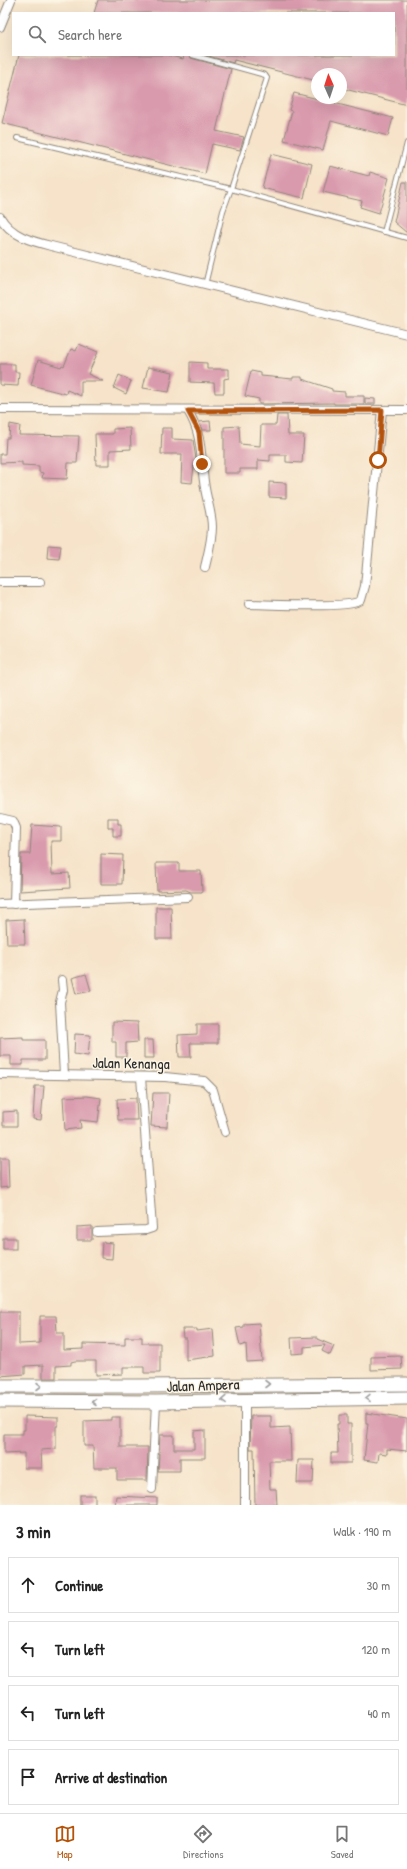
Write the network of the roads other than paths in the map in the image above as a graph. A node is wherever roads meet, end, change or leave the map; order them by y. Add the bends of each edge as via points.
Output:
1 (11, 0) edge
2 (0, 28) edge
3 (196, 56) edge
4 (17, 138) dead end
5 (407, 144) edge
6 (231, 189) junction
7 (0, 217) edge
8 (384, 232) junction
9 (407, 238) edge
10 (205, 285) junction
11 (407, 334) edge
12 (0, 409) edge
13 (382, 410) junction
14 (407, 410) edge
15 (188, 411) junction
16 (205, 567) dead end
17 (0, 582) edge
18 (40, 582) dead end
19 (249, 604) dead end
20 (0, 818) edge
21 (188, 897) dead end
22 (0, 904) edge
23 (14, 904) junction
24 (62, 980) dead end
25 (0, 1074) edge
26 (64, 1075) junction
27 (141, 1077) junction
28 (225, 1132) dead end
29 (97, 1232) dead end
30 (407, 1384) edge
31 (0, 1386) edge
32 (140, 1386) junction
33 (407, 1398) edge
34 (245, 1399) junction
35 (0, 1401) edge
36 (140, 1402) junction
37 (156, 1402) junction
38 (152, 1489) dead end
39 (245, 1505) edge

1 - 2 street
3 - 6 lane via 265,74 267,78
4 - 6 lane
5 - 8 lane
6 - 8 lane
6 - 10 lane
7 - 10 street via 16,234 31,241
8 - 9 lane
10 - 11 street
12 - 15 street
13 - 14 street
13 - 15 street
13 - 19 street via 365,586 361,600 353,604 300,606
15 - 16 street via 196,423 201,441 203,478 212,520
17 - 18 street
20 - 23 street via 13,821 16,828
21 - 23 street
22 - 23 street
24 - 26 street via 60,1002
25 - 26 street, Jalan Kenanga
26 - 27 street, Jalan Kenanga
27 - 28 street, Jalan Kenanga via 192,1078 204,1081 213,1090
27 - 29 street via 152,1228
32 -> 30 main road, Jalan Ampera
31 -> 32 main road, Jalan Ampera
32 - 36 main road
33 -> 34 main road, Jalan Ampera
34 -> 37 main road, Jalan Ampera
34 - 39 street
36 -> 35 main road, Jalan Ampera
36 - 37 main road, Jalan Ampera
37 - 38 street

